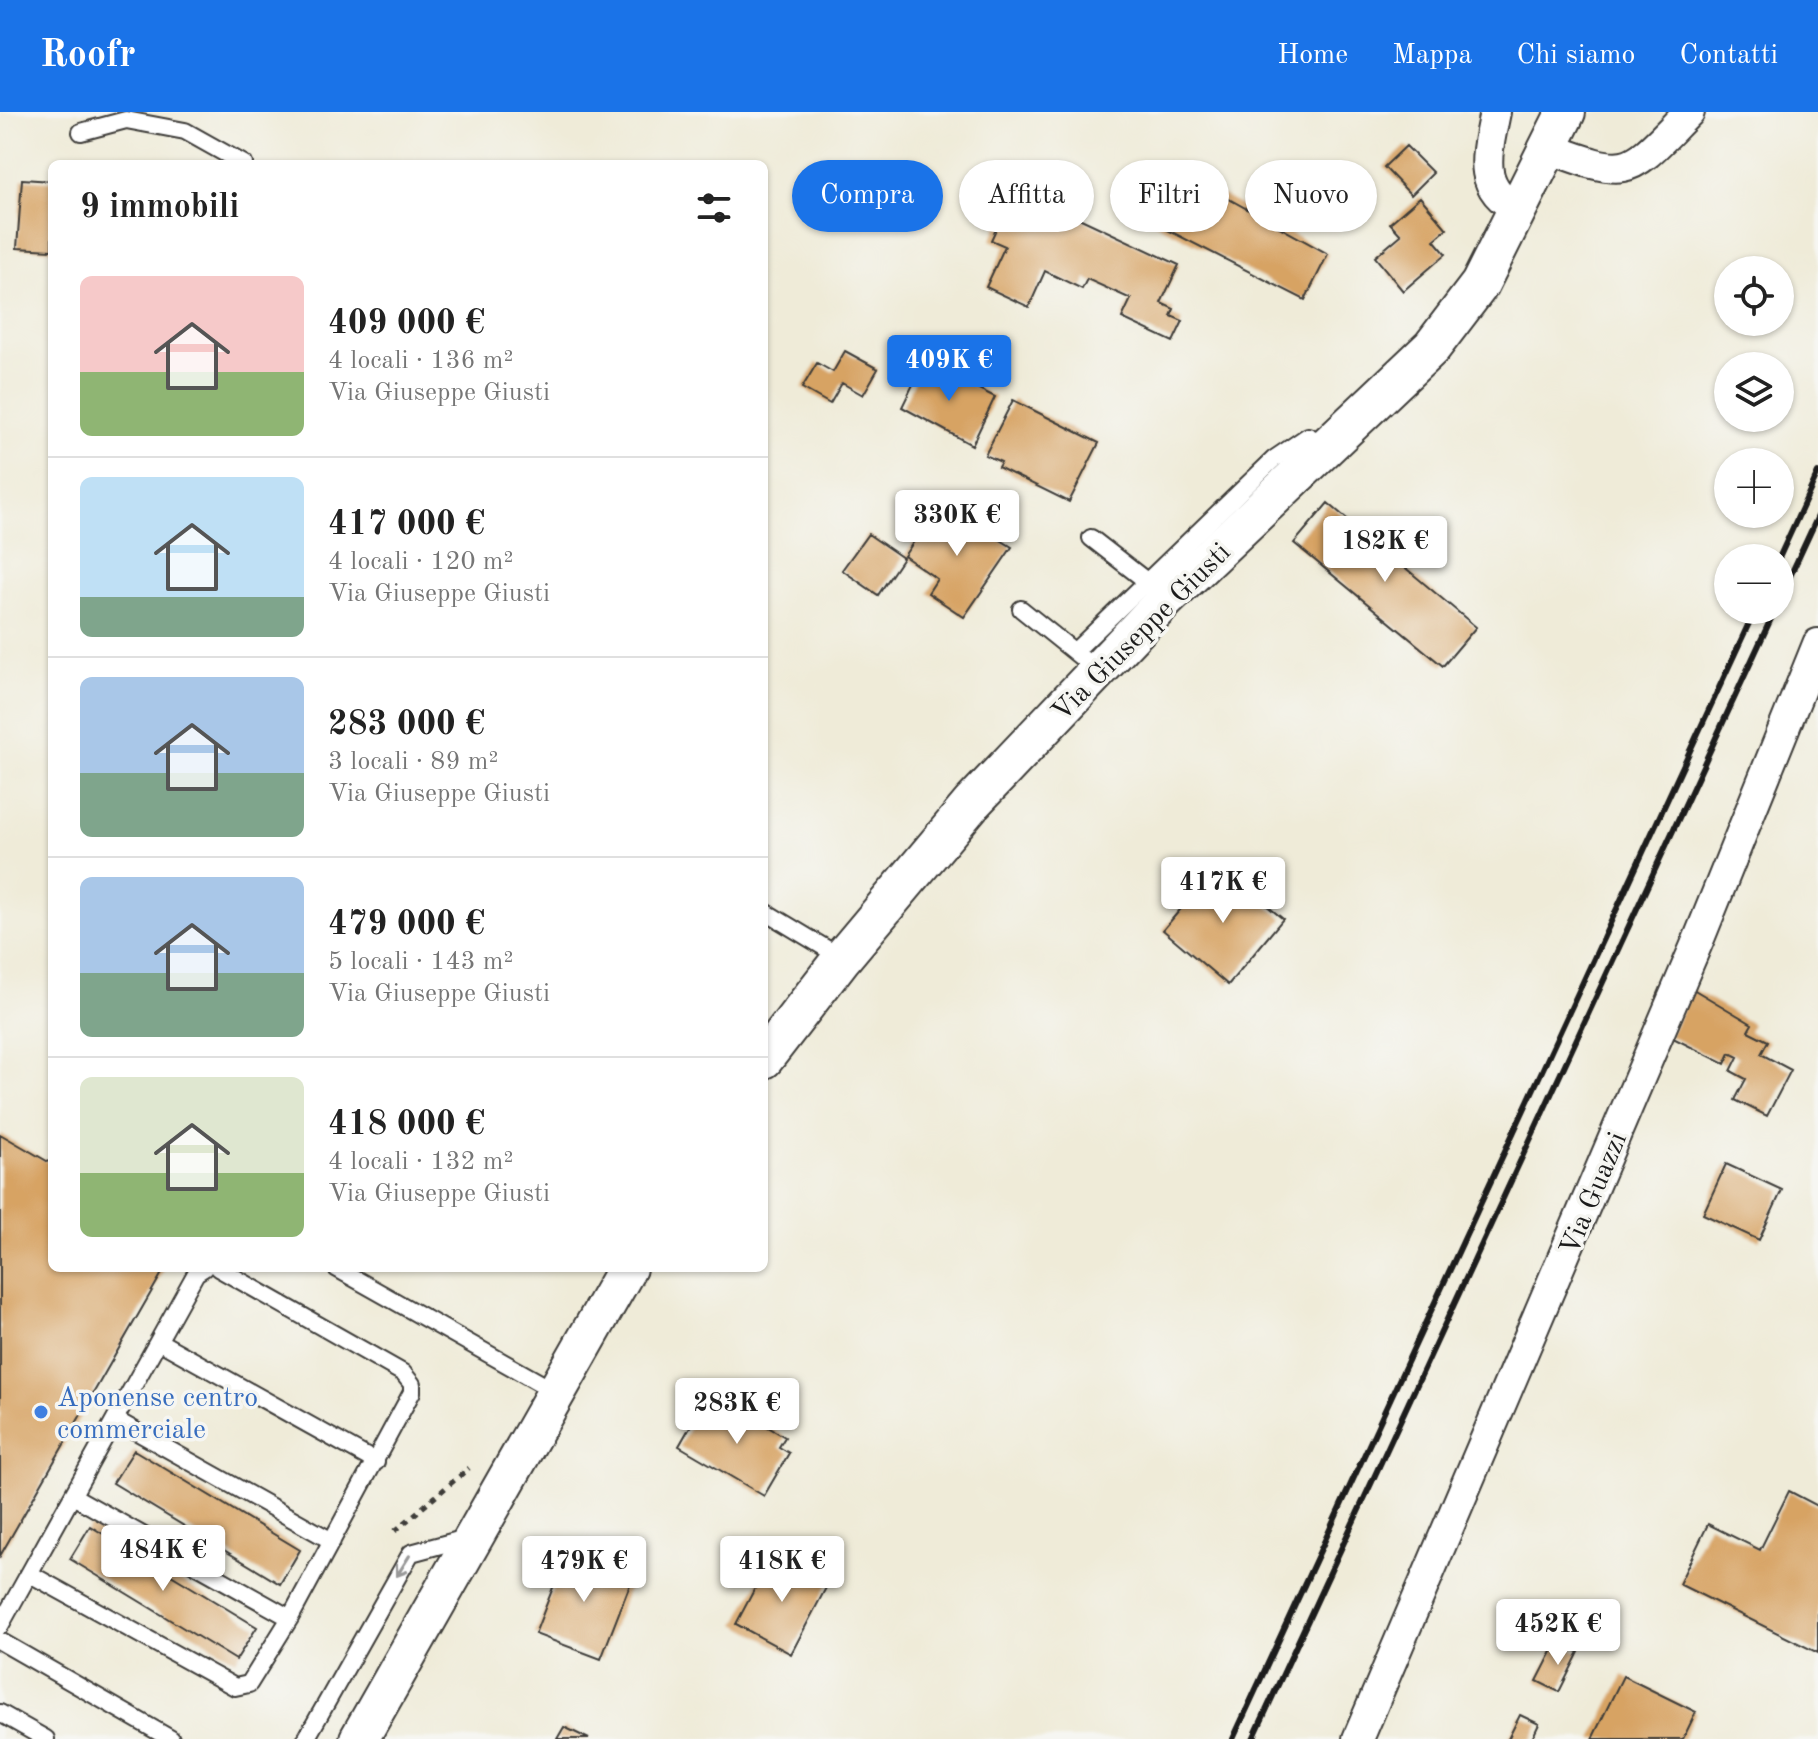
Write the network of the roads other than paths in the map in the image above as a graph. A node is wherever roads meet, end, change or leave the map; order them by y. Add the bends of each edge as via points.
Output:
1 (1495, 112) edge
2 (1566, 112) edge
3 (1689, 112) edge
4 (81, 132) dead end
5 (1549, 148) junction
6 (237, 160) edge
7 (1519, 209) junction
8 (1091, 538) dead end
9 (1156, 590) junction
10 (1021, 609) dead end
11 (1818, 644) edge
12 (1086, 662) junction
13 (768, 913) edge
14 (842, 958) junction
15 (768, 1054) edge
16 (198, 1272) edge
17 (225, 1272) edge
18 (343, 1272) edge
19 (625, 1272) edge
20 (160, 1342) junction
21 (556, 1392) junction
22 (116, 1420) junction
23 (376, 1462) junction
24 (73, 1496) junction
25 (472, 1537) junction
26 (332, 1541) junction
27 (30, 1574) junction
28 (290, 1618) junction
29 (0, 1626) edge
30 (0, 1641) edge
31 (0, 1713) edge
32 (46, 1739) edge
33 (171, 1739) edge
34 (306, 1739) edge
35 (359, 1739) edge
36 (1358, 1739) edge

1 - 7 street via 1486,175 1499,200
2 - 5 street, Via Giuseppe Giusti
3 - 5 street via 1636,165 1602,168
4 - 6 lane via 126,120 185,131
5 - 7 street, Via Giuseppe Giusti
7 - 9 street, Via Giuseppe Giusti via 1480,284 1432,347 1330,447
8 - 9 lane
9 - 12 street, Via Giuseppe Giusti
10 - 12 lane
11 - 36 street, Via Guazzi via 1694,951
12 - 14 street, Via Giuseppe Giusti
13 - 14 lane
14 - 15 street, Via Giuseppe Giusti
16 - 20 lane
17 - 23 lane via 409,1380 412,1392
18 - 21 lane
19 - 21 street
20 - 22 lane
20 - 23 lane
21 - 25 street
22 - 24 lane
22 - 26 lane
23 - 26 lane
24 - 27 lane
24 - 28 lane
25 -> 34 lane via 411,1553
25 - 35 street
26 - 28 lane
27 - 28 lane via 235,1687 249,1684
27 - 29 lane
30 - 33 lane
31 - 32 lane

